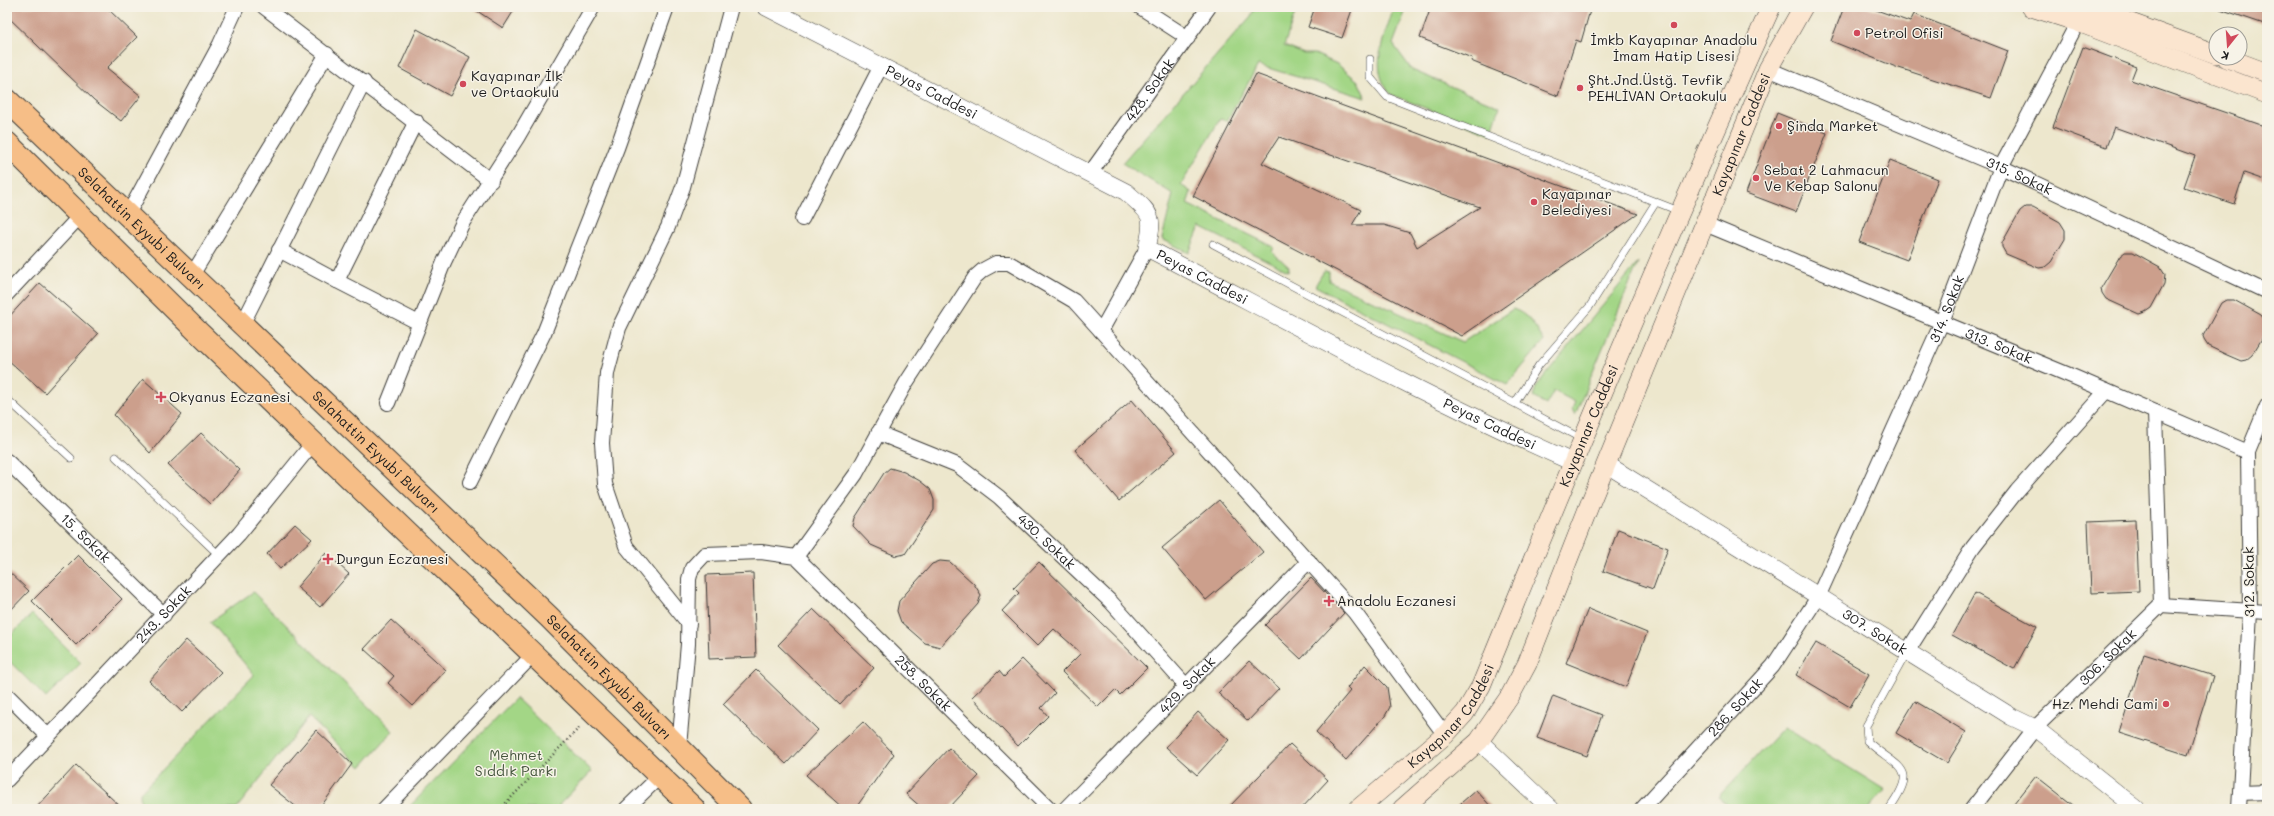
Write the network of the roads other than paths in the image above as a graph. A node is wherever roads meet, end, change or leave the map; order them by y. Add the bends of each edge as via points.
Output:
1 (237, 7) edge
2 (264, 7) edge
3 (593, 7) edge
4 (667, 7) edge
5 (730, 7) edge
6 (766, 7) edge
7 (1140, 7) edge
8 (1209, 7) edge
9 (1771, 7) edge
10 (1803, 7) edge
11 (2031, 7) edge
12 (2082, 15) edge
13 (1188, 38) junction
14 (2208, 52) edge
15 (327, 54) junction
16 (1370, 59) dead end
17 (2248, 65) edge
18 (881, 66) junction
19 (1768, 69) junction
20 (2267, 72) edge
21 (364, 82) junction
22 (2267, 94) edge
23 (7, 100) edge
24 (416, 122) junction
25 (7, 143) edge
26 (2001, 167) junction
27 (1091, 172) junction
28 (491, 181) junction
29 (1656, 202) junction
30 (1679, 211) junction
31 (128, 214) junction
32 (80, 216) junction
33 (802, 219) dead end
34 (1705, 224) junction
35 (1213, 244) dead end
36 (1147, 248) junction
37 (279, 250) junction
38 (192, 275) junction
39 (337, 281) junction
40 (2267, 292) edge
41 (7, 294) edge
42 (1942, 322) junction
43 (243, 323) junction
44 (419, 323) junction
45 (1102, 331) junction
46 (2106, 391) junction
47 (7, 399) edge
48 (388, 403) dead end
49 (1515, 403) junction
50 (2267, 406) edge
51 (2155, 412) junction
52 (878, 433) junction
53 (1582, 439) junction
54 (313, 443) junction
55 (2248, 452) junction
56 (116, 457) dead end
57 (71, 458) dead end
58 (7, 461) edge
59 (1572, 462) junction
60 (1606, 464) junction
61 (470, 482) dead end
62 (219, 555) junction
63 (796, 557) junction
64 (1309, 561) junction
65 (1818, 597) junction
66 (2161, 605) junction
67 (2250, 612) junction
68 (2267, 612) edge
69 (164, 615) junction
70 (688, 624) junction
71 (1907, 652) junction
72 (534, 654) junction
73 (1187, 687) junction
74 (7, 695) edge
75 (2035, 728) junction
76 (1445, 735) junction
77 (48, 736) junction
78 (1479, 741) junction
79 (679, 747) junction
80 (659, 777) junction
81 (7, 780) edge
82 (2267, 792) edge
83 (2240, 793) junction
84 (384, 809) edge
85 (626, 809) edge
86 (694, 809) edge
87 (740, 809) edge
88 (1050, 809) edge
89 (1065, 809) edge
90 (1358, 809) edge
91 (1402, 809) edge
92 (1551, 809) edge
93 (1642, 809) edge
94 (1888, 809) edge
95 (1972, 809) edge
96 (2137, 809) edge
97 (2239, 809) edge

1 - 31 street via 220,44
2 - 15 street
3 - 28 street
4 - 61 street via 617,148 544,333
5 - 70 street via 683,187 668,227 619,328 607,373 604,402 602,443 605,484 626,546
6 - 18 street, Peyas Caddesi
7 - 13 street
8 - 13 street, 428. Sokak
9 - 30 main road, Kayapınar Caddesi
10 - 19 main road, Kayapınar Caddesi
11 - 12 main road
12 - 14 main road
12 - 22 main road
12 - 26 street, 314. Sokak
13 - 27 street, 428. Sokak
15 - 21 street
15 - 38 street
16 - 29 lane via 1370,77 1387,97
17 - 20 main road
18 - 27 street, Peyas Caddesi
18 - 33 street
19 - 26 street, 315. Sokak
19 - 34 main road, Kayapınar Caddesi
21 - 24 street
21 - 37 street
23 - 31 main road, Selahattin Eyyubi Bulvarı
24 - 28 street
24 - 39 street
25 - 32 main road
26 - 40 street, 315. Sokak
26 - 42 street, 314. Sokak
27 - 36 street, Peyas Caddesi via 1126,192 1150,213 1152,228
28 - 44 street via 463,222
29 - 30 lane
29 - 49 lane via 1590,306 1539,365
30 - 53 main road, Kayapınar Caddesi
31 - 38 main road, Selahattin Eyyubi Bulvarı
32 - 41 street
32 - 54 main road
34 - 42 street, 313. Sokak
34 - 60 main road, Kayapınar Caddesi
35 - 49 lane
36 - 45 street
36 - 59 street, Peyas Caddesi via 1432,397
37 - 39 street
37 - 43 street
38 - 43 main road, Selahattin Eyyubi Bulvarı
39 - 44 street
42 - 46 street, 313. Sokak
42 - 65 street, 314. Sokak
43 - 79 main road, Selahattin Eyyubi Bulvarı via 550,617
44 - 48 street
45 - 52 street via 1074,301 1009,263 996,263 975,277 906,383
45 - 64 street
46 - 51 street, 313. Sokak
46 - 71 street via 2016,491 1973,547
47 - 57 lane
49 - 53 lane
50 - 55 street, 312. Sokak
51 - 55 street, 313. Sokak
51 - 66 street
52 - 63 street via 856,474
52 - 73 street, 430. Sokak via 957,465 999,497 1111,602
53 - 59 main road, Kayapınar Caddesi
54 - 62 street, 243. Sokak
54 - 72 main road
55 - 67 street, 312. Sokak
56 - 62 lane
58 - 69 street, 15. Sokak
59 - 76 main road, Kayapınar Caddesi via 1481,686 1465,713
60 - 65 street, 307. Sokak
60 - 78 main road, Kayapınar Caddesi via 1527,664 1510,696
62 - 69 street, 243. Sokak
63 - 70 street via 762,552 705,554 692,568 689,579
63 - 88 street, 258. Sokak
64 - 73 street, 429. Sokak
64 - 76 street via 1355,613
65 - 71 street, 307. Sokak
65 - 93 street, 286. Sokak via 1773,666
66 - 67 street
66 - 75 street, 306. Sokak
67 - 68 street
67 - 83 street, 312. Sokak
69 - 77 street, 243. Sokak
70 - 79 street
71 - 75 street, 307. Sokak via 2012,717
71 - 94 lane via 1866,726 1867,741 1902,768 1906,777 1902,791
72 - 80 main road
72 - 84 street
73 - 89 street, 429. Sokak
74 - 77 street
75 - 95 street, 306. Sokak
75 - 96 street, 307. Sokak
76 - 90 main road, Kayapınar Caddesi
77 - 81 street, 243. Sokak
78 - 91 main road, Kayapınar Caddesi
78 - 92 street
79 - 87 main road, Selahattin Eyyubi Bulvarı
80 - 85 street
80 - 86 main road
82 - 83 street
83 - 97 street, 312. Sokak

